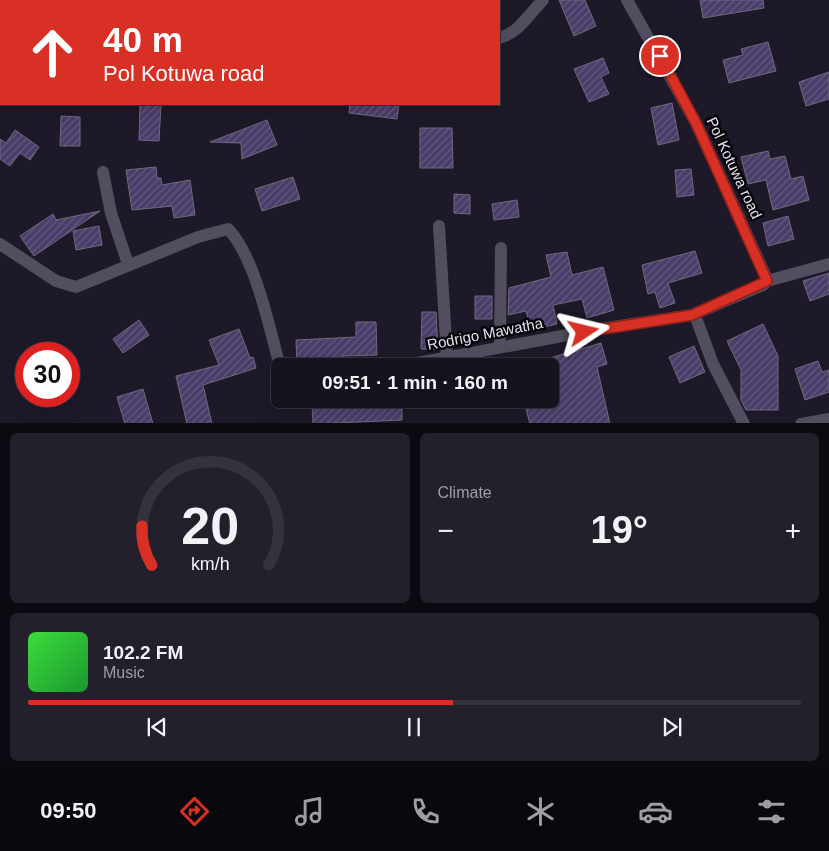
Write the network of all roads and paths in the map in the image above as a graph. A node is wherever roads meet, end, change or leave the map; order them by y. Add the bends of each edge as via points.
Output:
1 (543, 0) edge
2 (627, 0) edge
3 (500, 38) edge
4 (103, 172) dead end
5 (440, 226) dead end
6 (0, 244) edge
7 (501, 248) dead end
8 (128, 264) junction
9 (829, 264) edge
10 (767, 281) junction
11 (692, 315) junction
12 (500, 347) junction
13 (447, 357) junction
14 (277, 358) edge
15 (442, 358) edge
16 (829, 419) edge
17 (743, 423) edge
18 (807, 423) edge

1 - 3 street via 508,36
2 - 10 street, Pol Kotuwa road via 696,123
4 - 8 street via 111,213
5 - 13 street
6 - 8 street via 56,281 76,287
7 - 12 street
8 - 14 street via 228,229 244,252 256,283
9 - 10 street
10 - 11 street
11 - 12 street, Rodrigo Mawatha
11 - 17 street
12 - 13 street, Rodrigo Mawatha
13 - 15 street, Rodrigo Mawatha
16 - 18 street

